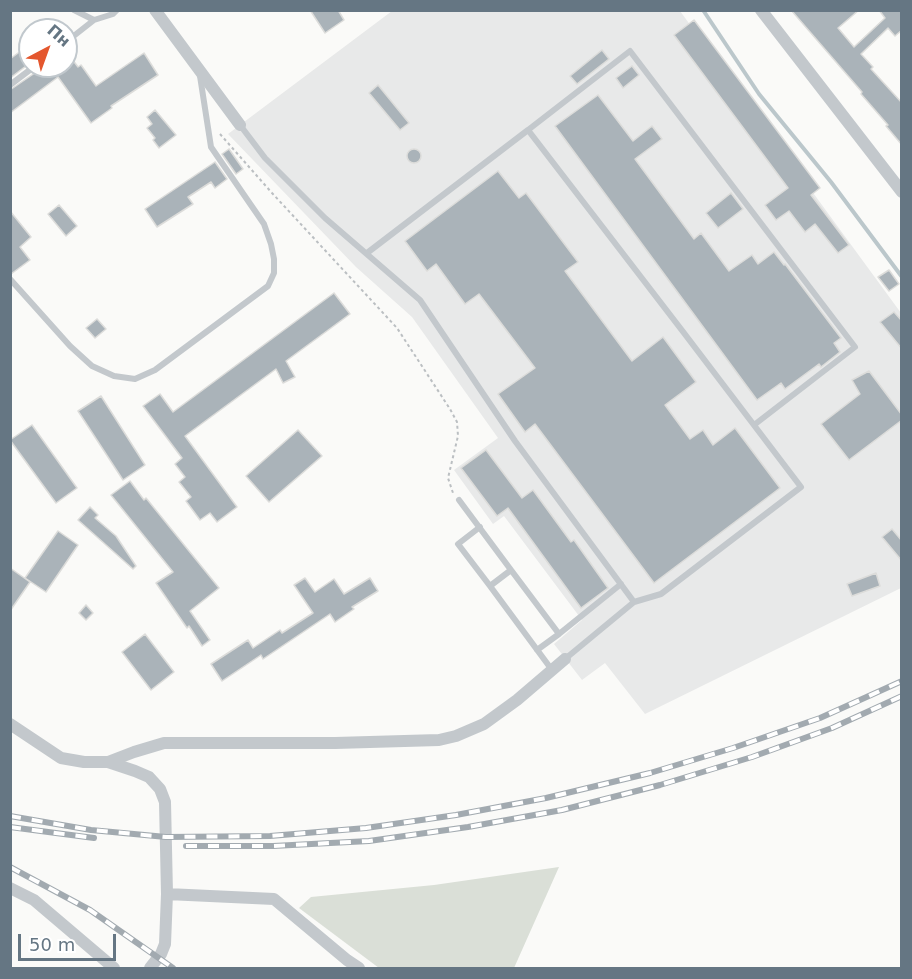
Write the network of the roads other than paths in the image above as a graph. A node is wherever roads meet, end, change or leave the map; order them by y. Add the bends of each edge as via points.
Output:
1 (74, 10) edge
2 (117, 10) edge
3 (155, 10) edge
4 (761, 10) edge
5 (94, 20) junction
6 (78, 33) edge
7 (198, 68) junction
8 (240, 125) joint
9 (528, 130) junction
10 (902, 192) edge
11 (367, 253) junction
12 (10, 279) edge
13 (754, 426) junction
14 (459, 500) road end
15 (480, 527) junction
16 (512, 570) junction
17 (621, 585) junction
18 (490, 586) junction
19 (634, 603) junction
20 (559, 634) junction
21 (537, 650) junction
22 (565, 659) joint
23 (552, 670) junction
24 (10, 724) edge
25 (108, 762) junction
26 (10, 888) edge
27 (167, 894) junction
28 (114, 969) edge
29 (150, 969) edge
30 (360, 969) edge

1 - 5 lane
2 - 5 lane
3 - 7 street
4 - 10 street
5 - 6 lane
7 - 8 street
7 - 12 lane via 211,147 264,224 274,259 274,273 268,286 155,370 135,379 114,376 92,366
8 - 11 lane via 265,158
9 - 11 lane
9 - 13 lane
9 - 13 lane via 630,51 855,347
11 - 17 lane via 420,300 515,441
13 - 19 lane via 801,487 662,594
14 - 15 lane
15 - 16 lane
15 - 18 lane via 458,544
16 - 18 lane
16 - 20 lane
17 - 19 lane
17 - 20 lane
18 - 21 lane
19 - 22 lane
20 - 21 lane
21 - 23 lane
22 - 23 street
23 - 25 street via 484,724 439,740 164,744
24 - 25 street via 61,758
25 - 27 street via 149,777 162,793
26 - 28 street via 34,900
27 - 29 street via 165,944
27 - 30 street via 274,899

